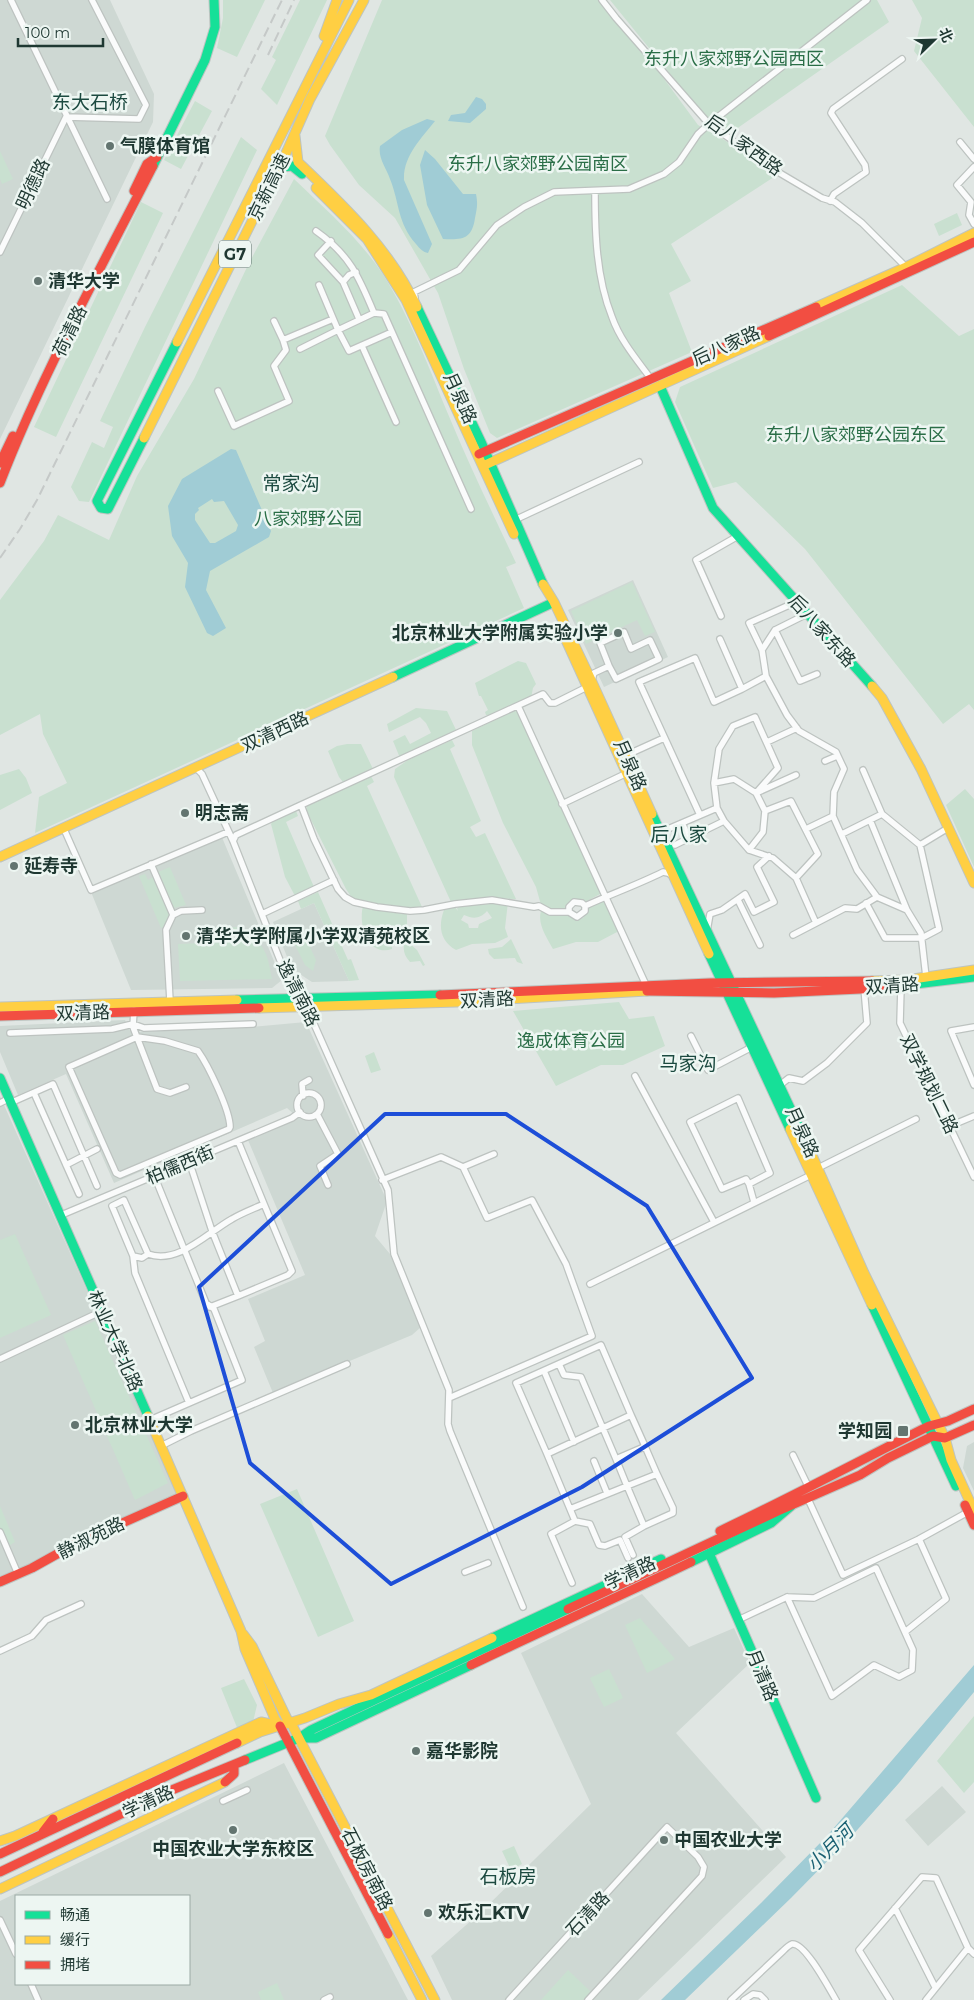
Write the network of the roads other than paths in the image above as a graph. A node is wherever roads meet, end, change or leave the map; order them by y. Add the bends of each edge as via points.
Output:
1 (11, 0) edge
2 (92, 0) edge
3 (214, 0) edge
4 (337, 0) edge
5 (349, 0) edge
6 (364, 0) edge
7 (602, 0) edge
8 (867, 0) edge
9 (902, 59) dead end
10 (305, 86) junction
11 (66, 117) junction
12 (709, 124) junction
13 (296, 130) junction
14 (960, 142) dead end
15 (159, 155) junction
16 (974, 159) edge
17 (974, 167) edge
18 (277, 171) junction
19 (595, 190) junction
20 (107, 199) dead end
21 (830, 201) junction
22 (974, 224) edge
23 (316, 231) dead end
24 (974, 233) edge
25 (331, 241) junction
26 (974, 242) edge
27 (0, 252) edge
28 (906, 266) junction
29 (356, 272) junction
30 (343, 282) junction
31 (319, 285) dead end
32 (415, 302) junction
33 (374, 313) junction
34 (333, 319) junction
35 (359, 320) junction
36 (274, 321) dead end
37 (338, 330) junction
38 (392, 332) junction
39 (283, 340) junction
40 (362, 346) junction
41 (300, 349) dead end
42 (651, 379) junction
43 (660, 386) junction
44 (218, 391) dead end
45 (396, 422) dead end
46 (480, 453) junction
47 (640, 462) dead end
48 (0, 463) edge
49 (485, 465) junction
50 (0, 483) edge
51 (471, 509) dead end
52 (519, 518) dead end
53 (738, 536) junction
54 (796, 602) junction
55 (550, 604) junction
56 (807, 614) junction
57 (721, 616) dead end
58 (775, 630) junction
59 (720, 639) dead end
60 (762, 650) junction
61 (609, 666) junction
62 (817, 674) dead end
63 (766, 676) junction
64 (590, 684) junction
65 (742, 689) junction
66 (518, 706) junction
67 (797, 728) junction
68 (664, 738) junction
69 (767, 742) junction
70 (631, 753) dead end
71 (837, 756) junction
72 (825, 761) dead end
73 (196, 768) junction
74 (863, 770) dead end
75 (627, 774) junction
76 (796, 775) dead end
77 (714, 783) junction
78 (756, 793) junction
79 (562, 804) junction
80 (301, 805) junction
81 (717, 808) junction
82 (765, 810) junction
83 (882, 814) junction
84 (700, 815) junction
85 (833, 816) junction
86 (870, 820) junction
87 (724, 821) junction
88 (682, 823) junction
89 (948, 828) junction
90 (64, 829) junction
91 (668, 829) dead end
92 (806, 829) junction
93 (228, 832) junction
94 (842, 834) junction
95 (689, 838) junction
96 (233, 841) junction
97 (675, 845) dead end
98 (920, 845) junction
99 (749, 850) junction
100 (769, 856) junction
101 (0, 857) edge
102 (150, 864) junction
103 (674, 876) junction
104 (633, 878) dead end
105 (796, 878) junction
106 (334, 880) junction
107 (974, 883) edge
108 (636, 885) junction
109 (605, 897) junction
110 (877, 897) junction
111 (738, 900) junction
112 (866, 903) junction
113 (585, 906) junction
114 (202, 910) dead end
115 (907, 910) junction
116 (569, 912) junction
117 (262, 914) junction
118 (173, 915) junction
119 (816, 923) junction
120 (707, 931) junction
121 (794, 935) dead end
122 (922, 938) junction
123 (760, 945) dead end
124 (974, 970) edge
125 (926, 977) junction
126 (974, 977) edge
127 (722, 982) junction
128 (732, 983) junction
129 (646, 984) junction
130 (901, 987) junction
131 (864, 988) junction
132 (727, 993) junction
133 (737, 994) junction
134 (300, 997) junction
135 (170, 1002) junction
136 (306, 1006) junction
137 (0, 1007) edge
138 (134, 1007) junction
139 (0, 1016) edge
140 (133, 1024) junction
141 (254, 1024) dead end
142 (974, 1027) edge
143 (10, 1033) dead end
144 (691, 1036) dead end
145 (137, 1037) junction
146 (752, 1047) junction
147 (635, 1076) dead end
148 (0, 1078) edge
149 (309, 1080) dead end
150 (780, 1084) junction
151 (974, 1085) edge
152 (186, 1087) dead end
153 (34, 1093) junction
154 (303, 1096) junction
155 (6, 1102) edge
156 (300, 1112) junction
157 (317, 1114) junction
158 (974, 1116) edge
159 (916, 1120) dead end
160 (950, 1126) junction
161 (238, 1141) junction
162 (97, 1149) dead end
163 (494, 1154) dead end
164 (84, 1155) junction
165 (189, 1162) junction
166 (66, 1165) junction
167 (463, 1167) junction
168 (815, 1171) junction
169 (974, 1177) edge
170 (382, 1180) junction
171 (158, 1184) dead end
172 (749, 1184) junction
173 (328, 1185) dead end
174 (97, 1186) dead end
175 (79, 1194) dead end
176 (754, 1202) junction
177 (264, 1204) junction
178 (60, 1216) junction
179 (714, 1222) junction
180 (212, 1231) junction
181 (185, 1250) junction
182 (148, 1254) junction
183 (133, 1256) junction
184 (590, 1284) dead end
185 (238, 1296) junction
186 (210, 1307) junction
187 (102, 1311) junction
188 (0, 1359) edge
189 (347, 1364) dead end
190 (559, 1364) junction
191 (544, 1371) junction
192 (449, 1398) junction
193 (189, 1403) junction
194 (974, 1409) edge
195 (631, 1415) junction
196 (150, 1420) junction
197 (933, 1425) junction
198 (974, 1425) edge
199 (603, 1428) junction
200 (933, 1436) junction
201 (944, 1438) junction
202 (574, 1442) junction
203 (644, 1444) junction
204 (162, 1446) junction
205 (547, 1454) junction
206 (793, 1455) dead end
207 (616, 1459) junction
208 (594, 1461) dead end
209 (657, 1474) junction
210 (627, 1486) junction
211 (808, 1486) junction
212 (607, 1493) junction
213 (184, 1496) junction
214 (808, 1499) junction
215 (794, 1505) junction
216 (570, 1509) junction
217 (971, 1511) edge
218 (576, 1521) junction
219 (974, 1525) edge
220 (644, 1526) junction
221 (0, 1532) edge
222 (919, 1539) junction
223 (708, 1553) junction
224 (488, 1563) dead end
225 (465, 1572) dead end
226 (18, 1574) junction
227 (0, 1582) edge
228 (572, 1583) dead end
229 (787, 1597) junction
230 (81, 1604) dead end
231 (523, 1607) dead end
232 (738, 1620) junction
233 (241, 1631) junction
234 (905, 1632) junction
235 (0, 1651) edge
236 (436, 1672) junction
237 (432, 1683) junction
238 (291, 1723) junction
239 (280, 1726) junction
240 (299, 1738) junction
241 (288, 1742) junction
242 (234, 1766) junction
243 (247, 1790) dead end
244 (816, 1798) dead end
245 (223, 1801) dead end
246 (53, 1818) junction
247 (41, 1834) junction
248 (0, 1841) edge
249 (0, 1854) edge
250 (0, 1872) edge
251 (0, 1888) edge
252 (895, 1908) junction
253 (0, 1920) edge
254 (968, 1948) junction
255 (15, 1952) edge
256 (974, 1954) edge
257 (31, 1985) edge
258 (935, 1987) junction
259 (330, 1997) dead end
260 (38, 2000) edge
261 (324, 2000) edge
262 (422, 2000) edge
263 (434, 2000) edge
264 (509, 2000) edge
265 (588, 2000) edge
266 (730, 2000) edge
267 (744, 2000) edge
268 (765, 2000) edge
269 (836, 2000) edge
270 (890, 2000) edge
271 (926, 2000) edge

1 - 11 street
2 - 11 street via 146,105 139,119
3 - 15 main road, 荷清路 via 215,27 205,60
4 - 10 main road
5 - 10 main road, 京新高速 / G7
6 - 13 main road, 京新高速 / G7
7 - 12 street, 后八家西路
8 - 12 street
9 - 21 street via 830,113 865,165 866,172 834,194
10 - 18 main road, 京新高速 / G7 via 97,501 101,508 108,509
11 - 20 street
11 - 27 street, 明德路
12 - 19 street via 679,162 664,174 629,189
12 - 21 street, 后八家西路 via 778,172
13 - 18 main road, 京新高速 / G7
13 - 32 main road, 月泉路 via 298,162 374,238
14 - 16 street
15 - 48 main road, 荷清路 via 147,164
15 - 50 main road, 荷清路 via 72,325
17 - 22 street via 957,185 971,202 969,215
18 - 46 main road, 月泉路 via 288,166 296,168 367,239 406,300
19 - 32 street via 554,192 524,207 496,225 459,270 414,292
19 - 42 street via 595,230 601,278 612,317 624,341
21 - 28 street, 后八家西路 via 862,223
23 - 25 street
24 - 28 main road, 后八家路
25 - 29 street
25 - 30 street via 318,255
26 - 43 main road, 后八家路
28 - 42 main road, 后八家路
29 - 30 street
29 - 33 street
30 - 35 street
31 - 34 street
32 - 46 main road, 月泉路
33 - 35 street
33 - 38 street via 384,314
34 - 37 street
34 - 39 street
35 - 37 street
36 - 39 street
37 - 40 street via 349,351
37 - 41 street
38 - 40 street
38 - 51 street
39 - 44 street via 286,350 274,366 289,401 234,426
40 - 45 street
42 - 46 main road, 后八家路
43 - 49 main road, 后八家路
43 - 53 main road, 后八家东路 via 713,508
46 - 49 main road, 月泉路
47 - 52 street
49 - 55 main road, 月泉路
49 - 64 main road, 月泉路 via 554,602
53 - 54 main road, 后八家东路
53 - 57 street via 696,560
54 - 56 main road, 后八家东路
54 - 60 street via 750,623
55 - 64 main road, 月泉路
55 - 73 main road, 双清西路
56 - 58 street
56 - 89 main road, 后八家东路 via 882,698 921,769
58 - 60 street
58 - 62 street via 800,680
59 - 65 street
60 - 63 street
61 - 61 street via 600,644 624,632 632,649 650,640 659,659 616,678
61 - 64 street via 594,674
63 - 65 street
63 - 67 street via 786,715
64 - 66 street via 555,703 550,703 544,694
64 - 75 main road, 月泉路
64 - 120 main road, 月泉路
65 - 68 street via 714,702 695,658 639,682
66 - 79 street
66 - 80 street
67 - 69 street
67 - 71 street via 836,752
68 - 70 street
68 - 84 street
69 - 77 street via 756,717 734,726 719,749
69 - 78 street via 778,768
71 - 72 street
71 - 85 street via 844,769 834,792
73 - 90 main road, 双清西路
73 - 93 street, 逸清南路 via 202,774
74 - 83 street
75 - 79 street
75 - 103 main road, 月泉路
76 - 78 street
77 - 78 street via 734,778
77 - 81 street
78 - 82 street
79 - 109 street
80 - 96 street via 236,835
80 - 106 street
81 - 84 street
81 - 87 street
82 - 92 street via 791,801
82 - 99 street via 763,832
83 - 86 street
83 - 98 street
84 - 88 street
85 - 92 street
85 - 94 street
86 - 94 street
86 - 115 street
87 - 95 street
87 - 99 street
88 - 91 street
88 - 95 street
89 - 98 street
89 - 107 main road, 后八家东路
90 - 101 main road, 双清西路
90 - 102 street via 91,890
92 - 105 street via 818,854
93 - 96 street, 逸清南路
93 - 102 street
94 - 110 street via 857,870
95 - 97 street
96 - 117 street, 逸清南路
98 - 122 street via 939,929
99 - 100 street
100 - 105 street
100 - 111 street via 757,867 774,902 754,912 745,894
102 - 118 street
103 - 108 street via 663,872
103 - 127 main road, 月泉路
104 - 108 street
105 - 119 street
106 - 116 street via 345,898 377,907 410,911 492,900 539,906 550,912
106 - 117 street
108 - 109 street
109 - 113 street
109 - 129 street
110 - 112 street
110 - 115 street
111 - 120 street via 710,914
111 - 123 street
112 - 119 street via 857,908 845,908
112 - 122 street via 885,938
113 - 116 street via 574,902
113 - 116 street via 585,911 577,917
114 - 118 street via 181,911
115 - 122 street
117 - 134 street, 逸清南路 via 289,983
118 - 135 street via 166,930
119 - 121 street
120 - 128 main road, 月泉路
122 - 125 street
124 - 125 main road, 双清路
125 - 128 main road, 双清路
126 - 130 main road, 双清路
127 - 128 main road, 双清路
127 - 129 main road, 双清路
127 - 132 main road, 月泉路
128 - 133 main road, 月泉路
129 - 134 main road, 双清路 via 458,994
130 - 131 main road, 双清路
130 - 160 street, 双学规划二路 via 900,1023
131 - 133 main road, 双清路
131 - 150 street via 867,1023 827,1063 803,1080 789,1078
132 - 133 main road, 双清路
132 - 136 main road, 双清路 via 648,991 457,1002
132 - 146 main road, 月泉路
133 - 150 main road, 月泉路
134 - 135 main road, 双清路
134 - 136 street, 逸清南路
135 - 138 main road, 双清路
136 - 138 main road, 双清路
136 - 170 street, 逸清南路
137 - 138 main road, 双清路
138 - 139 main road, 双清路
138 - 140 street
140 - 141 street via 144,1028
140 - 143 street via 112,1029
140 - 145 street
142 - 151 street via 951,1031
144 - 146 street via 708,1070
145 - 145 street via 198,1051 224,1106 230,1127 116,1174 69,1067
145 - 152 street via 157,1089 170,1092
146 - 168 main road, 月泉路
147 - 179 street
148 - 155 main road, 林业大学北路
149 - 154 street via 302,1084
150 - 168 main road, 月泉路
153 - 155 street
153 - 164 street via 54,1084
153 - 166 street
154 - 156 street via 298,1105
154 - 157 street via 314,1095 319,1100 321,1107
155 - 178 main road, 林业大学北路
156 - 157 street via 310,1117
156 - 161 street, 柏儒西街
157 - 173 street via 338,1154 320,1166
158 - 160 street
159 - 168 street
160 - 169 street, 双学规划二路
161 - 165 street, 柏儒西街
161 - 177 street
162 - 164 street
163 - 167 street
164 - 166 street
164 - 174 street
165 - 178 street, 柏儒西街
165 - 180 street
166 - 175 street
167 - 170 street via 441,1157
167 - 192 street via 487,1218 532,1200 566,1264 592,1336
168 - 176 street
168 - 197 main road, 月泉路
170 - 192 street, 逸清南路 via 388,1190 394,1254 449,1390
171 - 181 street
172 - 172 street via 770,1173 738,1098 690,1122 722,1189 746,1179
172 - 176 street
176 - 179 street
177 - 180 street
177 - 185 street via 292,1271
178 - 187 main road, 林业大学北路
179 - 184 street
180 - 181 street
180 - 185 street
181 - 182 street via 165,1257
181 - 186 street
182 - 183 street via 142,1258
182 - 183 street via 124,1200 112,1206
183 - 193 street via 135,1273
185 - 186 street
186 - 193 street via 214,1309 242,1380
187 - 188 street
187 - 196 main road, 林业大学北路
189 - 204 street
190 - 191 street
190 - 195 street via 602,1345
190 - 199 street via 564,1376 581,1377
191 - 202 street
191 - 205 street via 516,1383
192 - 231 street via 450,1431
193 - 196 street
194 - 197 main road, 学清路
195 - 199 street
195 - 203 street
196 - 204 main road, 林业大学北路
197 - 200 main road
197 - 201 main road
197 - 211 main road, 学清路
198 - 201 main road
199 - 202 street
199 - 207 street
200 - 201 main road
200 - 214 main road, 学清路
200 - 217 main road
201 - 217 main road
202 - 205 street
203 - 207 street via 644,1447
203 - 209 street
204 - 213 main road, 林业大学北路
205 - 216 street
206 - 211 street
207 - 210 street
208 - 212 street
209 - 210 street
209 - 220 street via 673,1513
210 - 212 street
210 - 220 street
211 - 238 main road, 学清路 via 779,1503 371,1695
212 - 216 street
213 - 226 main road, 静淑苑路 via 74,1544
213 - 233 main road, 林业大学北路
214 - 215 main road, 学清路
214 - 222 street via 843,1574
215 - 223 main road, 学清路 via 771,1523
215 - 236 main road, 学清路
216 - 218 street
217 - 219 main road
217 - 222 street
218 - 220 street via 590,1524 599,1545 620,1540 630,1556 625,1537
218 - 228 street via 551,1534
221 - 226 street
222 - 234 street via 946,1599
223 - 232 main road, 月清路
223 - 237 main road, 学清路 via 594,1610
224 - 225 street
226 - 227 main road, 静淑苑路
229 - 232 street
229 - 234 street via 814,1598 876,1568
229 - 234 street via 832,1696 874,1666 899,1677 912,1670 913,1650
230 - 235 street via 46,1620 32,1636
232 - 244 main road, 月清路
233 - 238 main road, 林业大学北路 via 252,1646
233 - 239 main road, 林业大学北路 via 244,1649
236 - 237 main road
236 - 240 main road, 学清路
237 - 240 main road, 学清路 via 316,1738
238 - 239 main road, 学清路
238 - 240 main road, 石板房南路
239 - 241 main road, 石板房南路
239 - 246 main road, 学清路 via 261,1722
239 - 247 main road, 学清路 via 260,1732
240 - 241 main road, 学清路
240 - 263 main road, 石板房南路
241 - 242 main road, 学清路
241 - 262 main road, 石板房南路
242 - 250 main road, 学清路 via 167,1792
242 - 251 main road, 学清路 via 234,1774 225,1782
243 - 245 street
246 - 247 main road
246 - 248 main road, 学清路
247 - 249 main road, 学清路
252 - 254 street via 922,1877 936,1878
252 - 258 street
252 - 270 street via 859,1950
253 - 255 street
254 - 256 street
254 - 258 street
257 - 260 street
258 - 271 street
259 - 261 street
264 - 265 street, 石清路 via 667,1827 698,1857 704,1867 702,1876
266 - 269 street via 792,1944 805,1950
267 - 268 street via 753,1994

